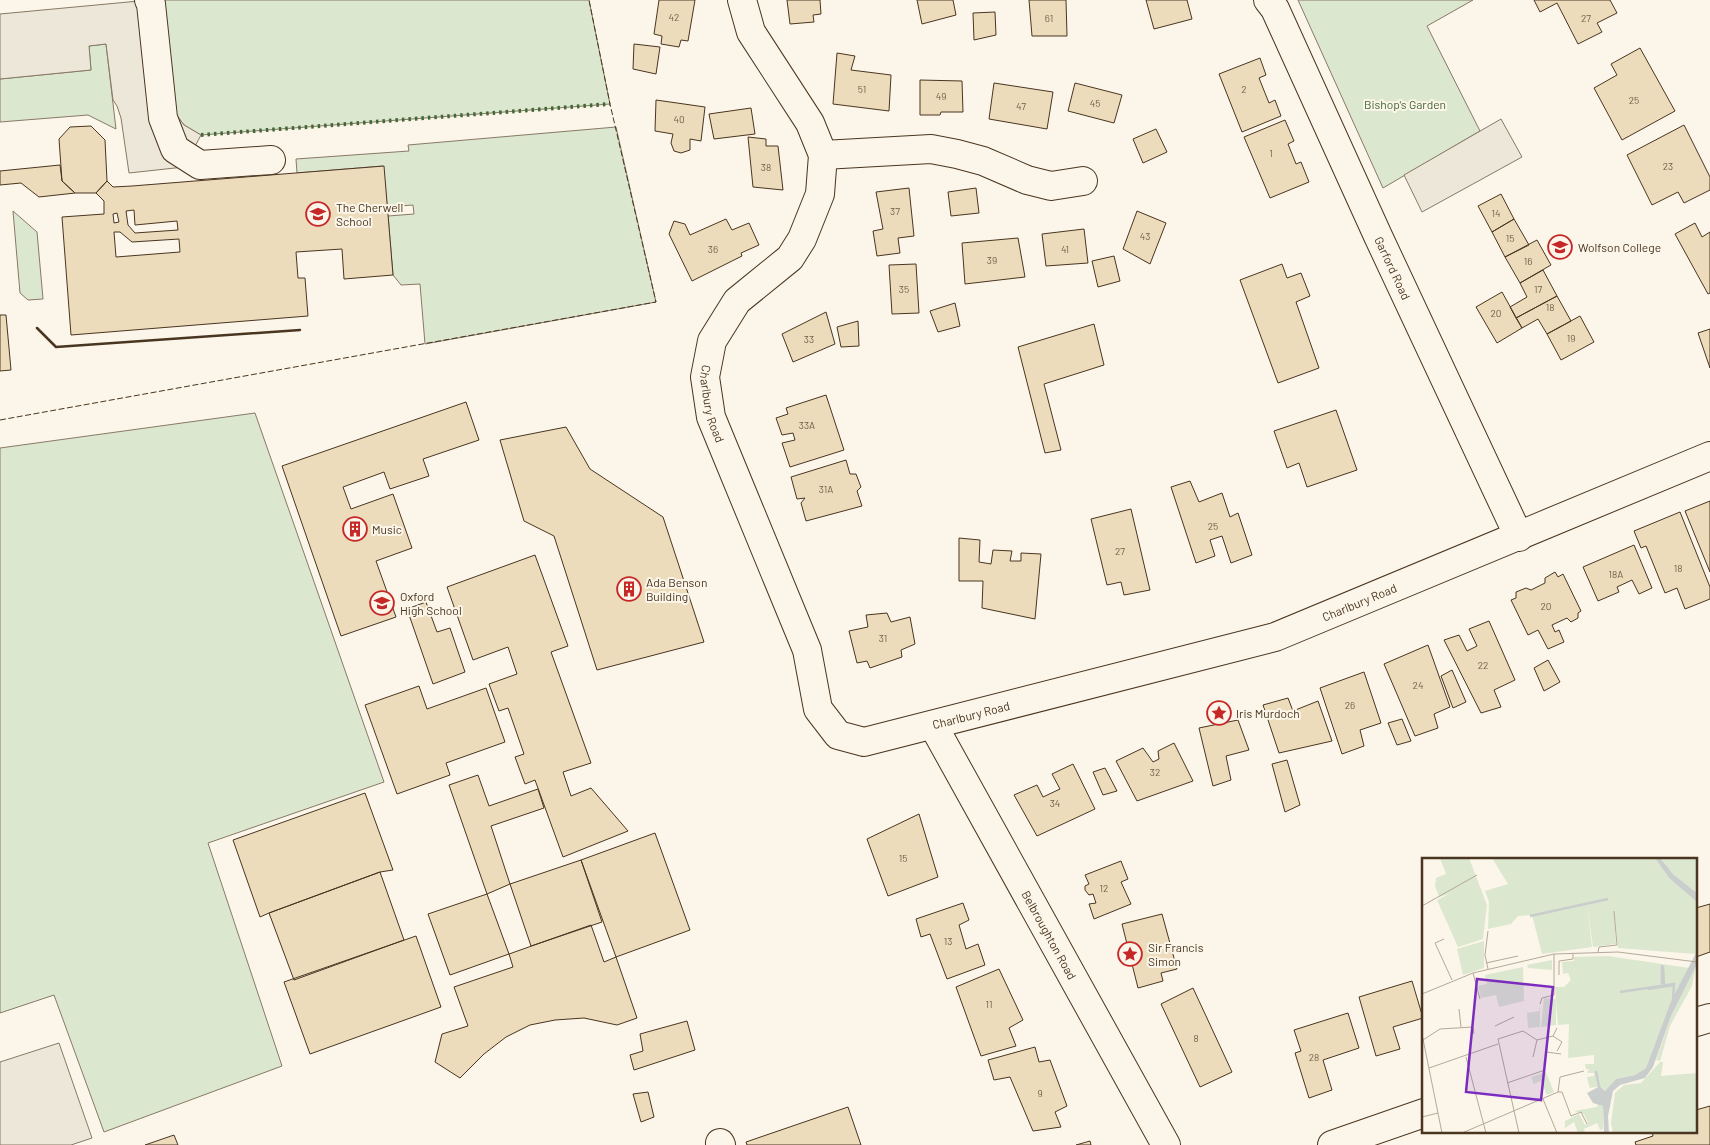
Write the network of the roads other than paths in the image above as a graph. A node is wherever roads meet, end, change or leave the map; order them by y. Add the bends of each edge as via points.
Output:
1 (149, 0) edge
2 (742, 0) edge
3 (1268, 0) edge
4 (824, 155) junction
5 (271, 160) dead end
6 (1083, 181) dead end
7 (1710, 456) edge
8 (1519, 537) junction
9 (933, 725) junction
10 (1422, 1114) edge
11 (1166, 1145) edge
12 (1332, 1145) edge

1 - 5 street via 163,118 175,150 200,165
2 - 4 street, Charlbury Road via 751,32 810,123
3 - 8 street, Garford Road via 1275,9
4 - 6 street via 931,149 983,161 1051,186
4 - 9 street, Charlbury Road via 820,194 802,239 790,258 737,301 712,342 705,377 711,417 807,650 818,709 838,735 864,742
7 - 8 street, Charlbury Road
8 - 9 street, Charlbury Road via 1276,637
9 - 11 street, Belbroughton Road
10 - 12 street

